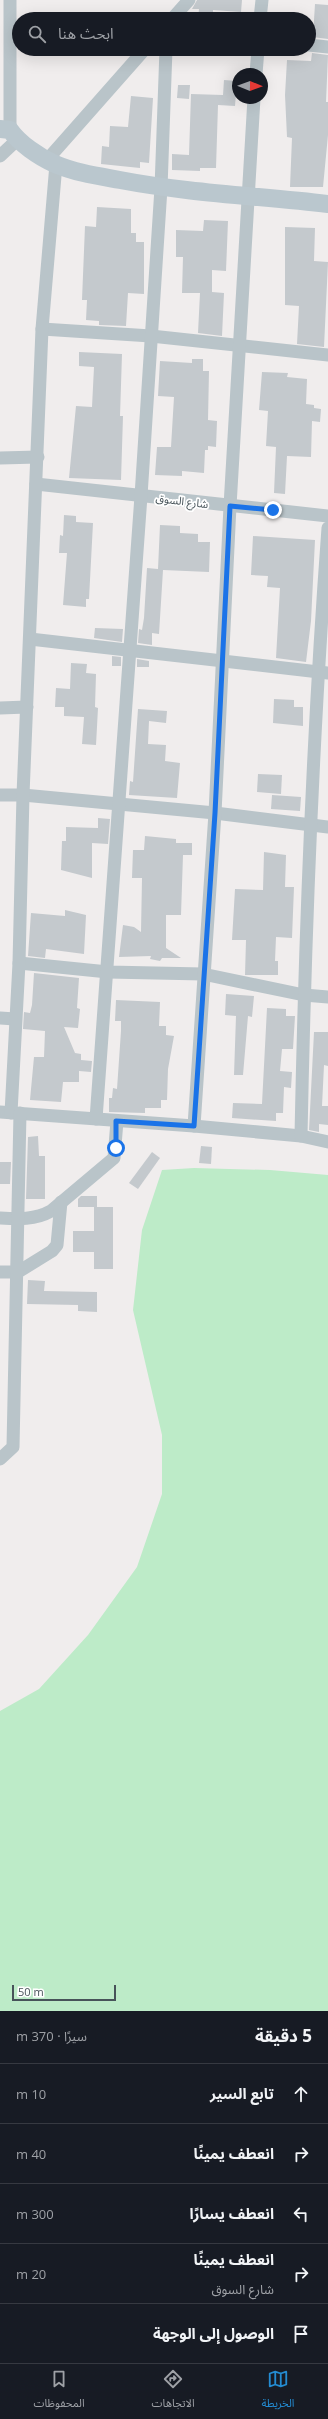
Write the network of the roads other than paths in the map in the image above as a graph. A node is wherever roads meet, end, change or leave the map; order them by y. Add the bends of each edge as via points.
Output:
1 (10, 0) edge
2 (188, 0) edge
3 (262, 0) edge
4 (178, 12) edge
5 (261, 12) edge
6 (5, 22) edge
7 (316, 46) edge
8 (328, 47) edge
9 (140, 56) edge
10 (166, 56) edge
11 (257, 56) edge
12 (256, 68) edge
13 (254, 104) edge
14 (9, 133) edge
15 (0, 156) edge
16 (51, 162) junction
17 (161, 188) junction
18 (248, 195) junction
19 (328, 204) edge
20 (42, 329) junction
21 (151, 336) junction
22 (240, 346) junction
23 (328, 355) edge
24 (38, 456) junction
25 (0, 458) edge
26 (36, 484) junction
27 (142, 496) junction
28 (230, 506) junction
29 (328, 516) edge
30 (328, 528) edge
31 (30, 639) junction
32 (129, 651) junction
33 (222, 662) junction
34 (323, 672) edge
35 (27, 707) junction
36 (0, 708) edge
37 (0, 795) edge
38 (24, 796) junction
39 (118, 805) junction
40 (215, 813) junction
41 (310, 824) junction
42 (328, 827) edge
43 (19, 963) junction
44 (108, 972) junction
45 (203, 974) junction
46 (304, 994) junction
47 (328, 997) edge
48 (0, 1018) edge
49 (15, 1018) junction
50 (10, 1113) edge
51 (96, 1119) junction
52 (116, 1121) junction
53 (194, 1126) junction
54 (301, 1136) junction
55 (328, 1142) edge
56 (62, 1202) junction
57 (0, 1218) edge
58 (19, 1219) junction
59 (0, 1272) edge
60 (18, 1272) junction
61 (0, 1459) edge

1 - 6 street
2 - 4 street
3 - 5 street
6 - 14 street
7 - 8 street
9 - 16 street
10 - 17 street
11 - 12 street
13 - 18 street
14 - 15 street
14 - 16 street
16 - 17 street via 76,172
16 - 20 street
17 - 18 street
17 - 21 street
18 - 19 street
18 - 22 street
20 - 21 street
20 - 24 street
21 - 22 street
21 - 27 street
22 - 23 street
22 - 28 street
24 - 25 street
24 - 26 street
26 - 27 street, شارع السوق
26 - 31 street
27 - 28 street, شارع السوق
27 - 32 street
28 - 29 street, شارع السوق
28 - 33 street
30 - 34 street
31 - 32 street
31 - 35 street
32 - 33 street
32 - 39 street
33 - 34 street
33 - 40 street
34 - 41 street
35 - 36 street
35 - 38 street
37 - 38 street
38 - 39 street
38 - 43 street
39 - 40 street
39 - 44 street
40 - 41 street
40 - 45 street
41 - 42 street
41 - 46 street
43 - 44 street
43 - 49 street
44 - 45 street
44 - 51 street
45 - 46 street
45 - 53 street
46 - 47 street
46 - 54 street
48 - 49 street
49 - 50 street
50 - 51 street
50 - 58 street
51 - 52 street
52 - 53 street
52 - 56 street via 114,1158
53 - 54 street
54 - 55 street
56 - 58 street via 41,1216
56 - 60 street via 57,1245 52,1251
57 - 58 street
58 - 60 street
59 - 60 street
60 - 61 street via 14,1446

